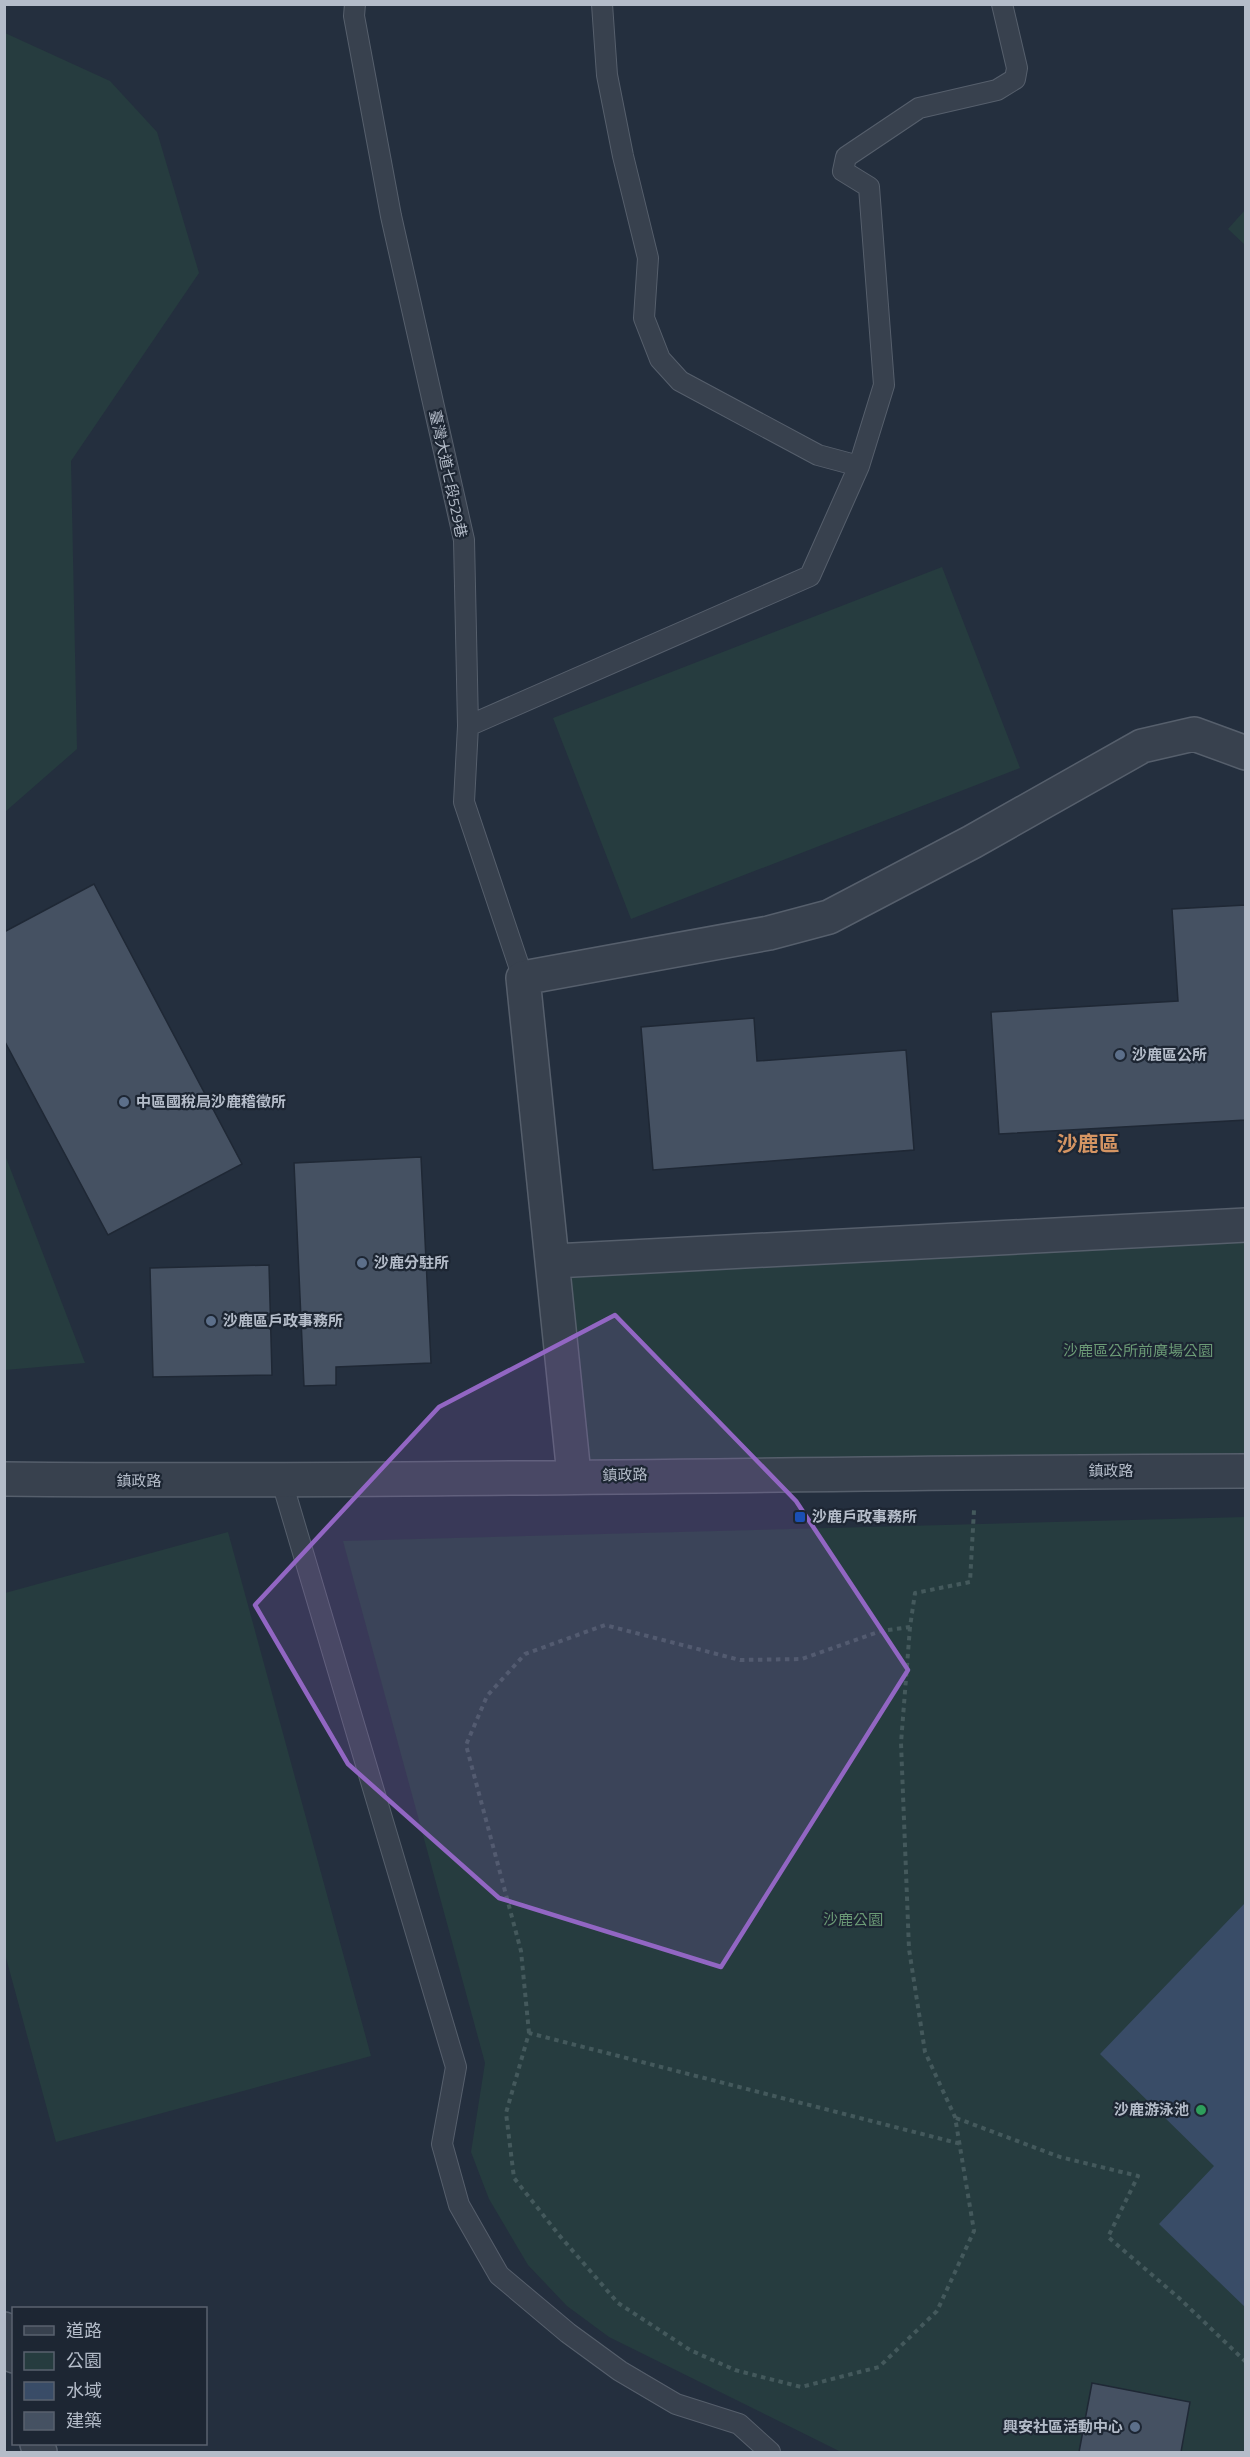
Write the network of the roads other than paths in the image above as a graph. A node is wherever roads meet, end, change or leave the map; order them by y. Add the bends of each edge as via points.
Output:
1 (355, 4) edge
2 (602, 4) edge
3 (1002, 4) edge
4 (859, 466) junction
5 (468, 726) junction
6 (1245, 753) edge
7 (524, 978) junction
8 (1245, 1225) edge
9 (554, 1261) junction
10 (1245, 1471) edge
11 (574, 1476) junction
12 (4, 1479) edge
13 (282, 1482) junction
14 (4, 2329) edge
15 (12, 2351) edge
16 (770, 2452) edge

1 - 5 lane, 臺灣大道七段529巷 via 391,216 464,540
2 - 4 lane via 607,75 622,156 648,258 644,318 660,359 680,381 818,455
3 - 4 lane via 1017,68 1015,79 997,90 919,108 846,158 843,171 869,187 884,385
4 - 5 lane via 810,576
5 - 7 lane, 臺灣大道七段529巷 via 464,802
6 - 7 street via 1194,734 1142,746 829,917 769,933
7 - 9 street
8 - 9 street
9 - 11 street
10 - 11 street, 鎮政路
11 - 13 street, 鎮政路
12 - 13 street, 鎮政路
13 - 16 lane via 456,2067 442,2144 459,2205 499,2275 568,2333 620,2371 676,2404 739,2424
14 - 15 street

